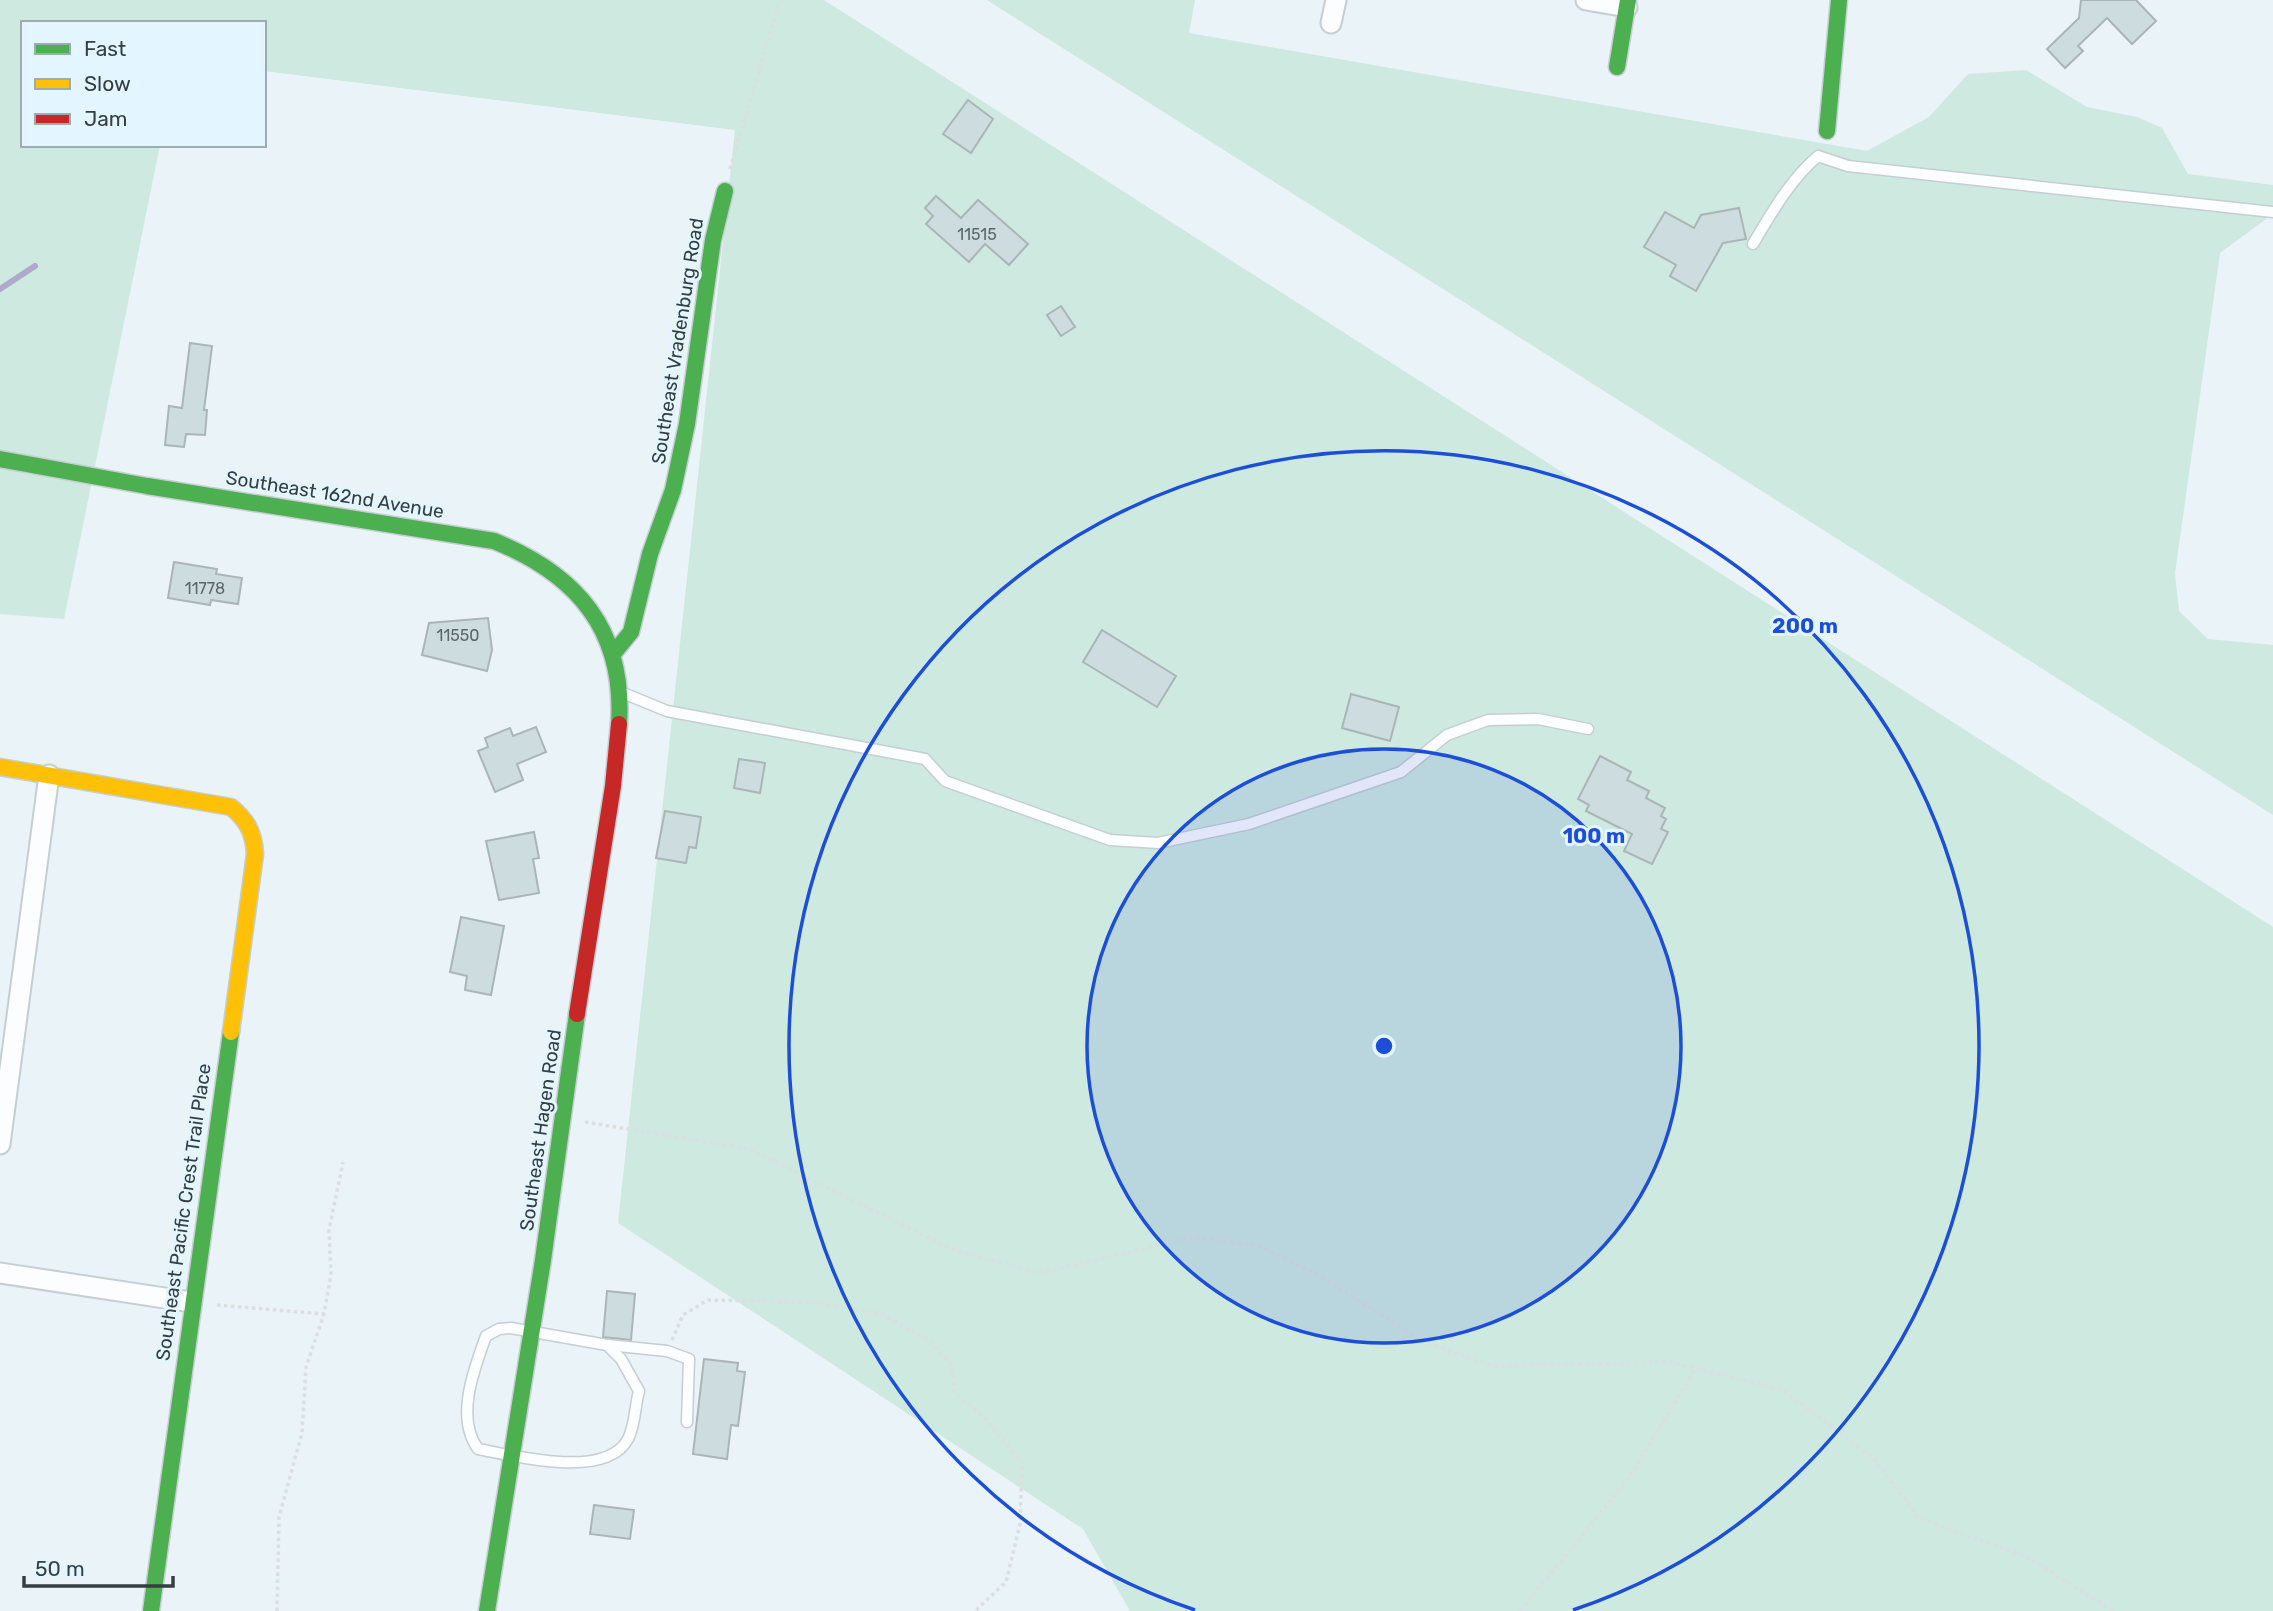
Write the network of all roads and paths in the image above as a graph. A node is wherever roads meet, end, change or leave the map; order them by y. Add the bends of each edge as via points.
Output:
1 (780, 0) edge
2 (1336, 0) edge
3 (1586, 0) edge
4 (1839, 0) edge
5 (1627, 4) edge
6 (1331, 23) dead end
7 (1617, 67) dead end
8 (1827, 131) dead end
9 (725, 191) joint
10 (2273, 212) edge
11 (1753, 244) dead end
12 (0, 459) edge
13 (613, 654) junction
14 (620, 691) junction
15 (1588, 729) dead end
16 (0, 767) edge
17 (49, 775) junction
18 (563, 1118) junction
19 (0, 1144) edge
20 (343, 1162) dead end
21 (0, 1273) edge
22 (191, 1302) junction
23 (324, 1314) junction
24 (532, 1331) junction
25 (607, 1345) junction
26 (667, 1351) junction
27 (1696, 1368) junction
28 (687, 1422) dead end
29 (511, 1455) junction
30 (151, 1611) edge
31 (277, 1611) edge
32 (488, 1611) edge
33 (975, 1611) edge
34 (1520, 1611) edge
35 (2113, 1611) edge

1 - 9 path
2 - 6 street
3 - 5 street
4 - 8 street
5 - 7 street
9 - 13 street, Southeast Vradenburg Road via 673,490 650,554 631,632
10 - 11 lane via 1848,166 1818,156 1803,168
12 - 13 street, Southeast 162nd Avenue via 494,541 536,558 572,586 592,609
13 - 14 street, Southeast Hagen Road
14 - 15 lane via 667,710 925,759 945,781 958,786 1110,840 1158,843 1249,824 1401,772 1447,735 1488,720 1538,719
14 - 18 street, Southeast Hagen Road via 615,758
16 - 17 street
17 - 19 street
17 - 22 street, Southeast Pacific Crest Trail Place via 231,807 248,820 254,835 255,854
18 - 24 street, Southeast Hagen Road
18 - 27 path via 749,1149 956,1251 1041,1273 1193,1237 1260,1246 1323,1278 1424,1342 1493,1366 1671,1362
20 - 23 path via 330,1230 331,1274
21 - 22 street
22 - 23 path
22 - 30 street, Southeast Pacific Crest Trail Place
23 - 31 path via 306,1367 302,1433 279,1517
24 - 25 lane
24 - 29 street, Southeast Hagen Road
24 - 29 lane via 499,1329 486,1336 474,1370 469,1435 478,1449
25 - 26 lane
25 - 29 lane via 639,1391 628,1438 615,1455 586,1464
26 - 28 lane via 689,1359
26 - 33 path via 683,1315 708,1300 809,1302 881,1313 929,1341 951,1364 955,1392 1023,1462 1020,1524 1006,1582
27 - 34 path via 1628,1479
27 - 35 path via 1783,1390 1875,1460 1919,1518 2027,1556
29 - 32 street, Southeast Hagen Road

